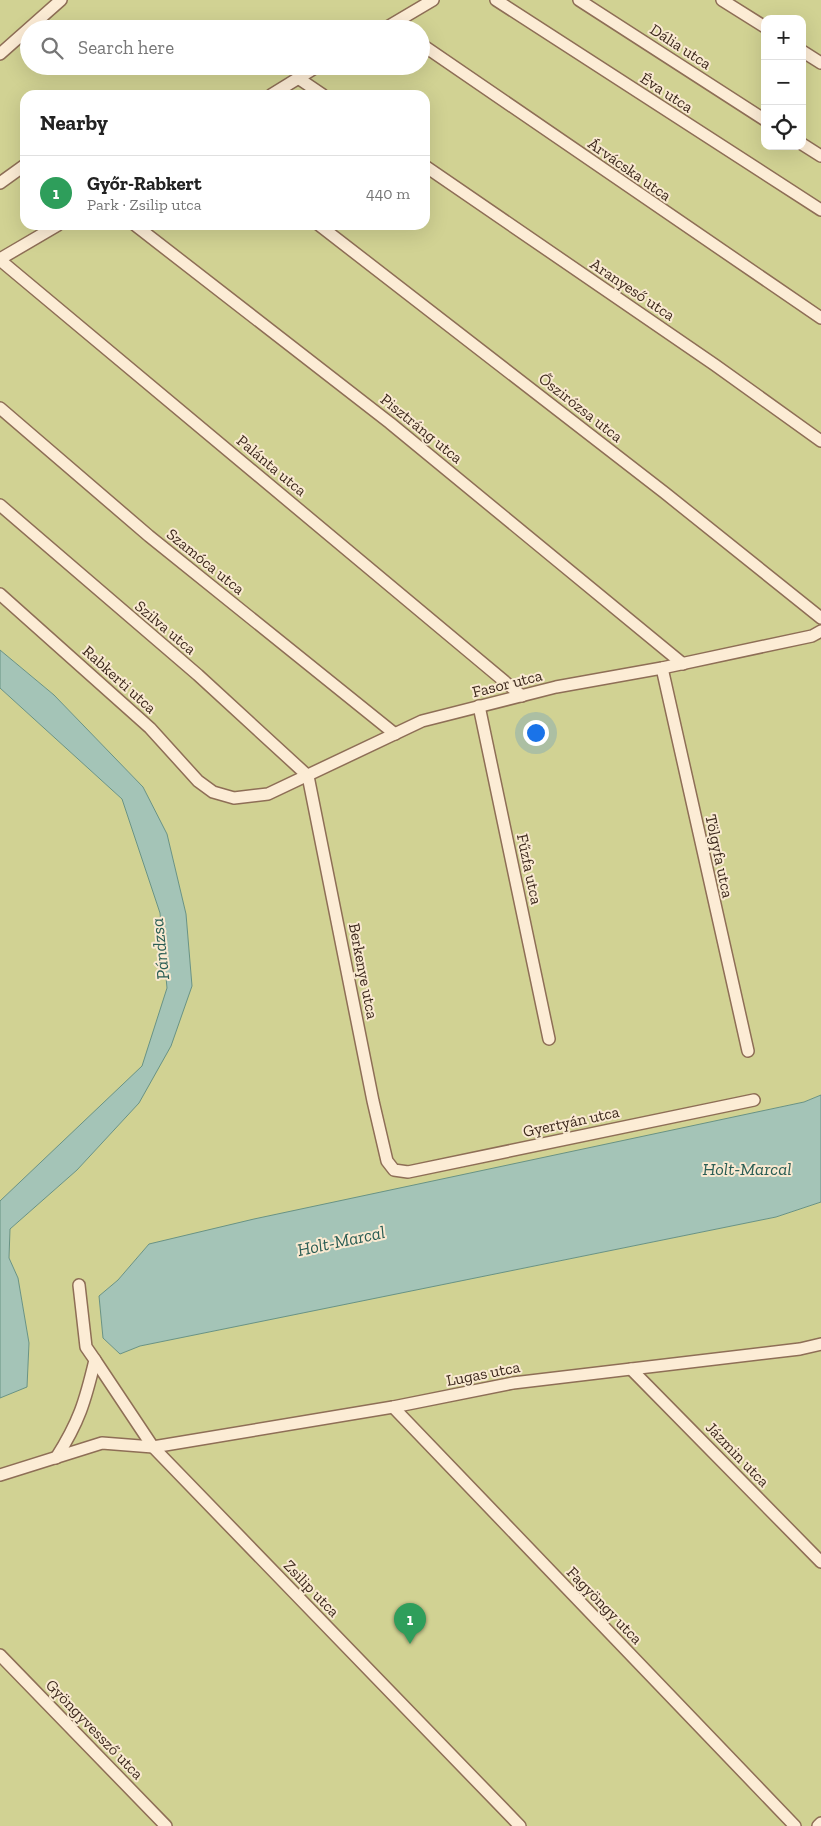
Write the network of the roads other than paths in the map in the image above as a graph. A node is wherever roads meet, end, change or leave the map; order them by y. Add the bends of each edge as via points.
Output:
1 (61, 0) edge
2 (433, 0) edge
3 (496, 0) edge
4 (579, 0) edge
5 (722, 0) edge
6 (38, 20) edge
7 (403, 20) edge
8 (761, 24) edge
9 (20, 36) edge
10 (430, 50) edge
11 (0, 54) edge
12 (806, 54) edge
13 (821, 63) edge
14 (303, 75) edge
15 (298, 78) junction
16 (279, 90) edge
17 (316, 90) edge
18 (761, 117) edge
19 (806, 147) edge
20 (821, 156) edge
21 (20, 169) edge
22 (430, 169) edge
23 (0, 183) edge
24 (821, 210) edge
25 (50, 230) edge
26 (141, 230) edge
27 (325, 230) edge
28 (0, 260) edge
29 (821, 318) edge
30 (0, 408) edge
31 (821, 441) edge
32 (0, 506) edge
33 (0, 594) edge
34 (821, 618) edge
35 (821, 631) edge
36 (683, 664) junction
37 (662, 668) junction
38 (522, 696) junction
39 (479, 706) junction
40 (395, 734) junction
41 (308, 776) junction
42 (214, 792) joint
43 (549, 1040) dead end
44 (748, 1051) dead end
45 (754, 1100) dead end
46 (394, 1170) joint
47 (78, 1285) dead end
48 (821, 1344) edge
49 (95, 1360) junction
50 (632, 1369) junction
51 (392, 1408) junction
52 (153, 1447) junction
53 (56, 1458) junction
54 (0, 1475) edge
55 (821, 1562) edge
56 (0, 1654) edge
57 (821, 1823) edge
58 (166, 1826) edge
59 (520, 1826) edge
60 (794, 1826) edge
61 (818, 1826) edge

1 - 6 street
2 - 7 street
3 - 24 street, Éva utca
4 - 18 street, Dália utca
5 - 8 street
9 - 11 street
10 - 29 street, Árvácska utca
12 - 13 street
14 - 15 street
15 - 16 street
15 - 17 street
19 - 20 street
21 - 23 street
22 - 31 street, Aranyeső utca
25 - 28 street
26 - 36 street, Pisztráng utca via 390,422
27 - 34 street, Őszirózsa utca
28 - 38 street, Palánta utca
30 - 40 street, Szamóca utca via 149,536
32 - 41 street, Szilva utca via 198,675
33 - 42 street, Rabkerti utca via 150,728 198,781
35 - 36 street, Fasor utca via 812,636
36 - 37 street, Fasor utca
37 - 38 street, Fasor utca
37 - 44 street, Tölgyfa utca
38 - 39 street, Fasor utca
39 - 40 street, Fasor utca via 422,721
39 - 43 street, Fűzfa utca
40 - 41 street, Fasor utca
41 - 42 street, Fasor utca via 268,794 250,798 234,798
41 - 46 street, Berkenye utca via 373,1101 387,1161
45 - 46 street, Gyertyán utca via 408,1172
47 - 49 street via 86,1346
48 - 50 street, Lugas utca
49 - 52 street, Zsilip utca
49 - 53 street via 84,1406 74,1430
50 - 51 street, Lugas utca via 513,1383
50 - 55 street, Jázmin utca
51 - 52 street, Lugas utca
51 - 60 street, Fagyöngy utca
52 - 53 street, Lugas utca via 102,1443
52 - 59 street, Zsilip utca
53 - 54 street
56 - 58 street, Gyöngyvessző utca
57 - 61 street

